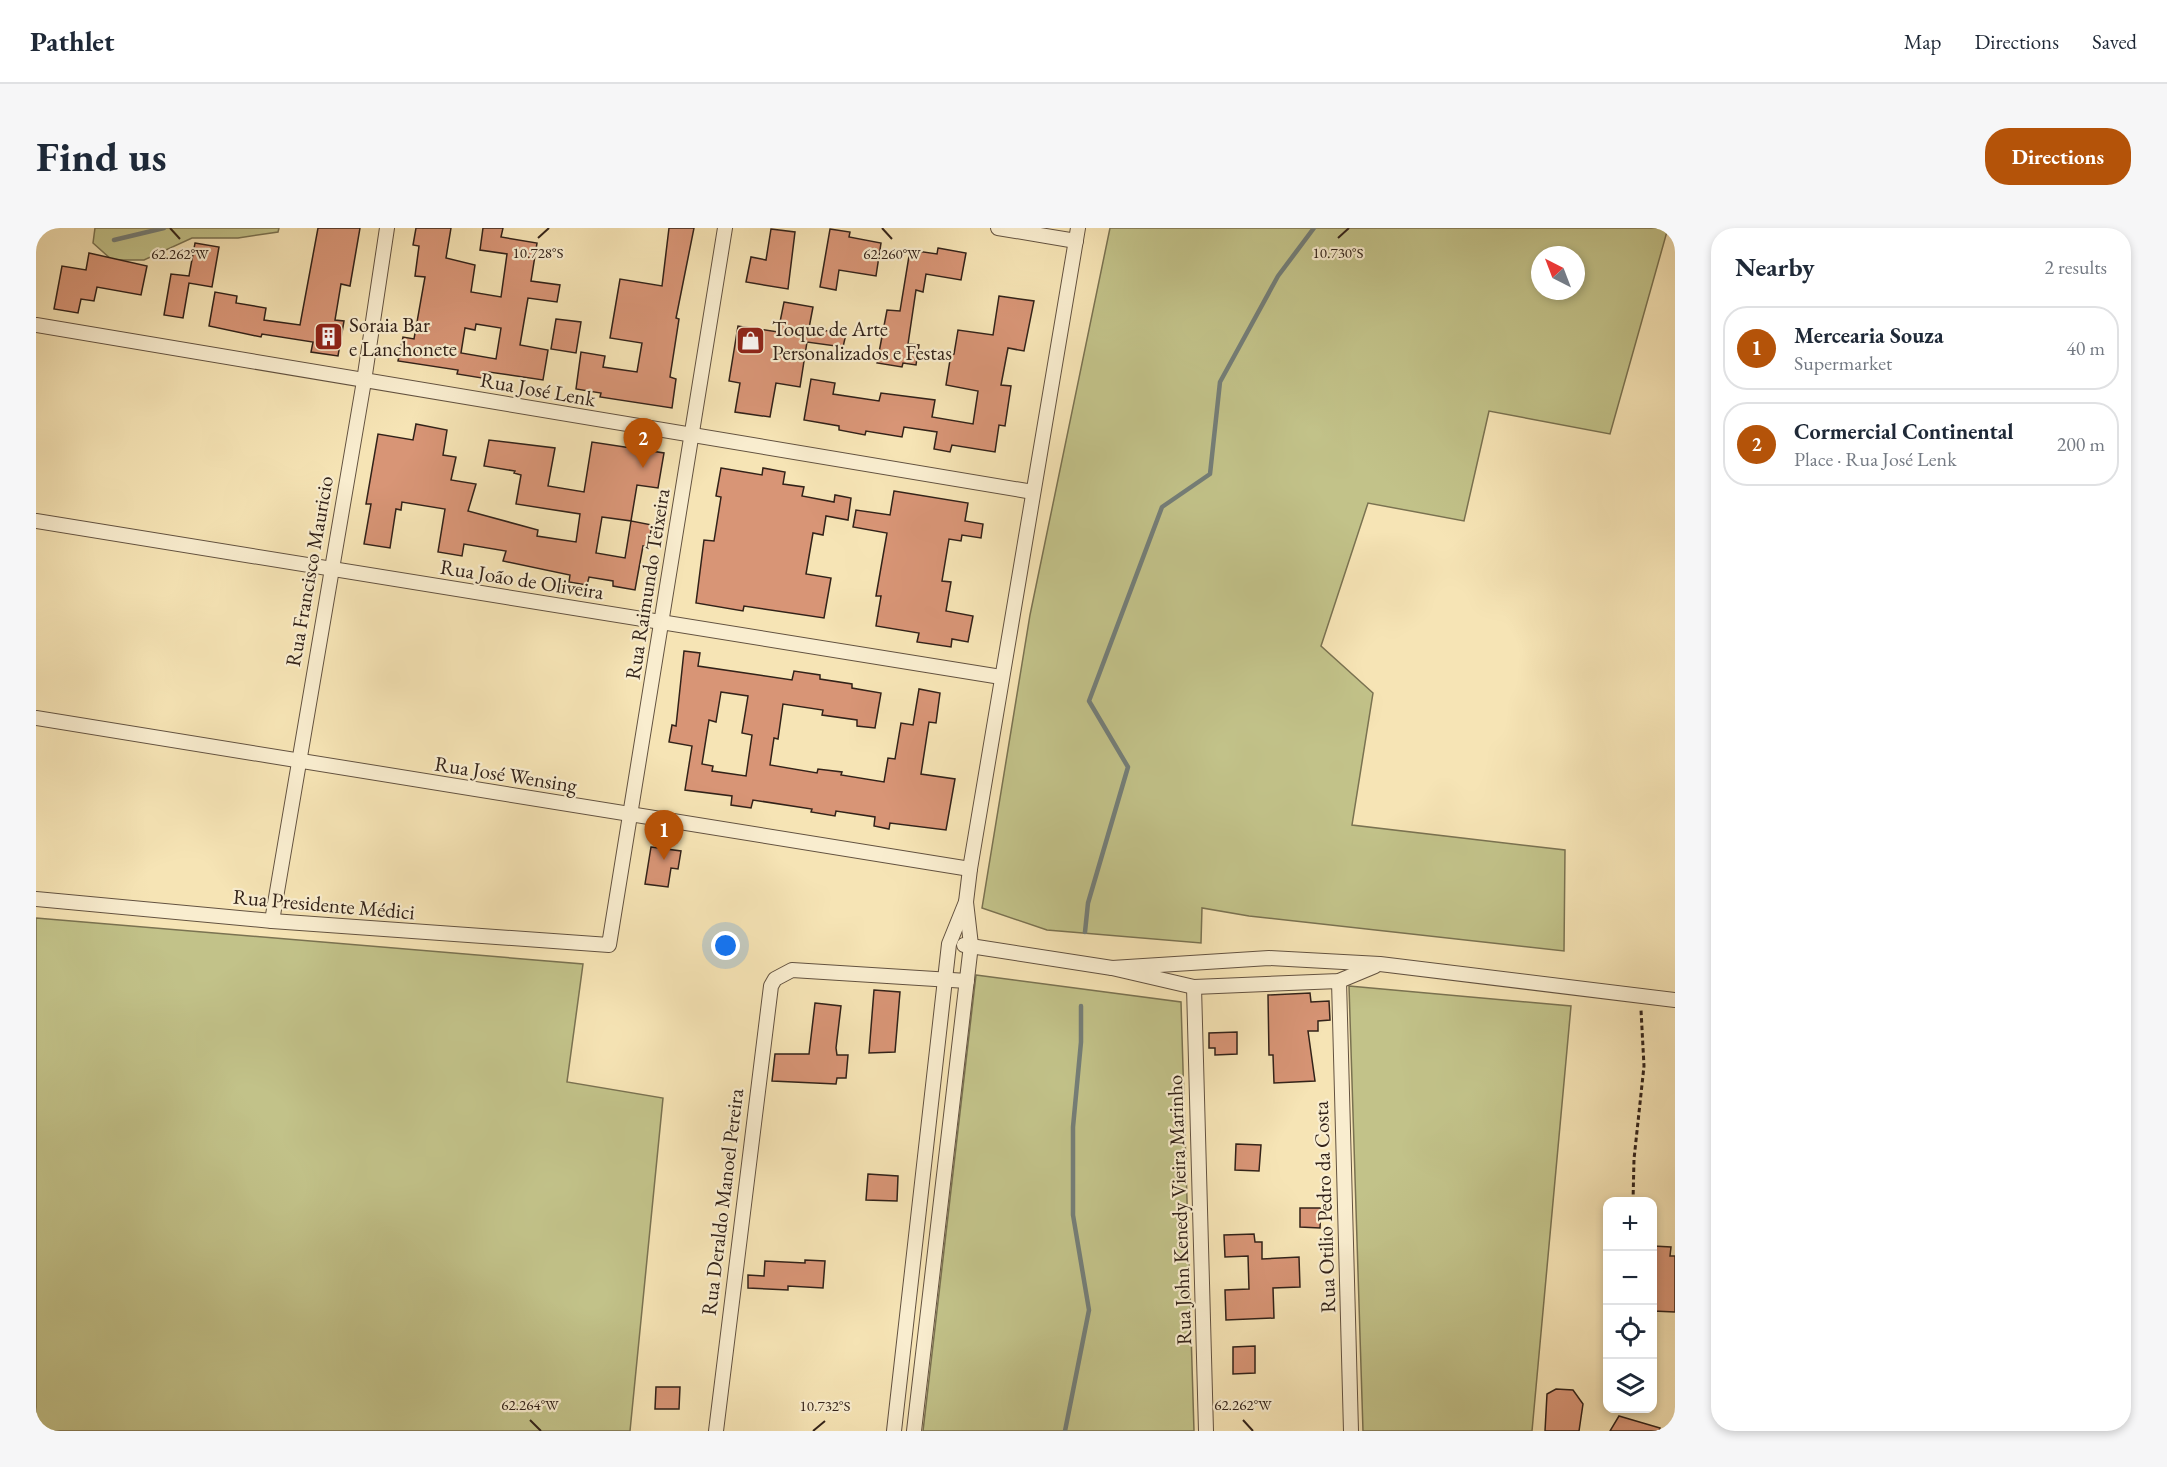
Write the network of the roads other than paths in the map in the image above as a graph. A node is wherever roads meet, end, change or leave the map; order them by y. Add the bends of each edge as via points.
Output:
1 (387, 228) edge
2 (725, 228) edge
3 (998, 228) edge
4 (1077, 235) edge
5 (36, 325) edge
6 (364, 381) junction
7 (691, 436) junction
8 (1033, 492) junction
9 (36, 521) edge
10 (330, 569) junction
11 (663, 624) junction
12 (1001, 677) junction
13 (36, 718) edge
14 (298, 762) junction
15 (631, 814) junction
16 (970, 869) junction
17 (36, 898) edge
18 (966, 902) junction
19 (272, 921) junction
20 (949, 944) junction
21 (609, 945) joint
22 (971, 945) junction
23 (1380, 964) junction
24 (1112, 968) junction
25 (945, 979) junction
26 (967, 981) junction
27 (1339, 981) junction
28 (1194, 987) junction
29 (1675, 1000) edge
30 (716, 1431) edge
31 (894, 1431) edge
32 (914, 1431) edge
33 (1206, 1431) edge
34 (1351, 1431) edge

1 - 6 street, Rua Francisco Mauricio
2 - 7 street, Rua Raimundo Teixeira
3 - 4 street
4 - 8 street
5 - 6 street, Rua José Lenk
6 - 7 street, Rua José Lenk
6 - 10 street, Rua Francisco Mauricio
7 - 8 street, Rua José Lenk
7 - 11 street, Rua Raimundo Teixeira
8 - 12 street
9 - 10 street, Rua João de Oliveira
10 - 11 street, Rua João de Oliveira
10 - 14 street, Rua Francisco Mauricio
11 - 12 street, Rua João de Oliveira
11 - 15 street, Rua Raimundo Teixeira
12 - 16 street
13 - 14 street, Rua José Wensing
14 - 15 street, Rua José Wensing
14 - 19 street, Rua Francisco Mauricio
15 - 16 street, Rua José Wensing
15 - 21 street, Rua Raimundo Teixeira
16 - 18 street
17 - 19 street, Rua Presidente Médici
18 - 20 street
18 - 22 street
19 - 21 street, Rua Presidente Médici
20 - 22 street
20 - 25 street
22 - 24 street
22 - 26 street
23 - 24 street via 1269,958
23 - 27 street
23 - 29 street
24 - 28 street
25 - 26 street
25 - 30 street, Rua Deraldo Manoel Pereira via 800,970 775,979 767,995
25 - 31 street
26 - 32 street
27 - 28 street
27 - 34 street, Rua Otilio Pedro da Costa
28 - 33 street, Rua John Kenedy Vieira Marinho

